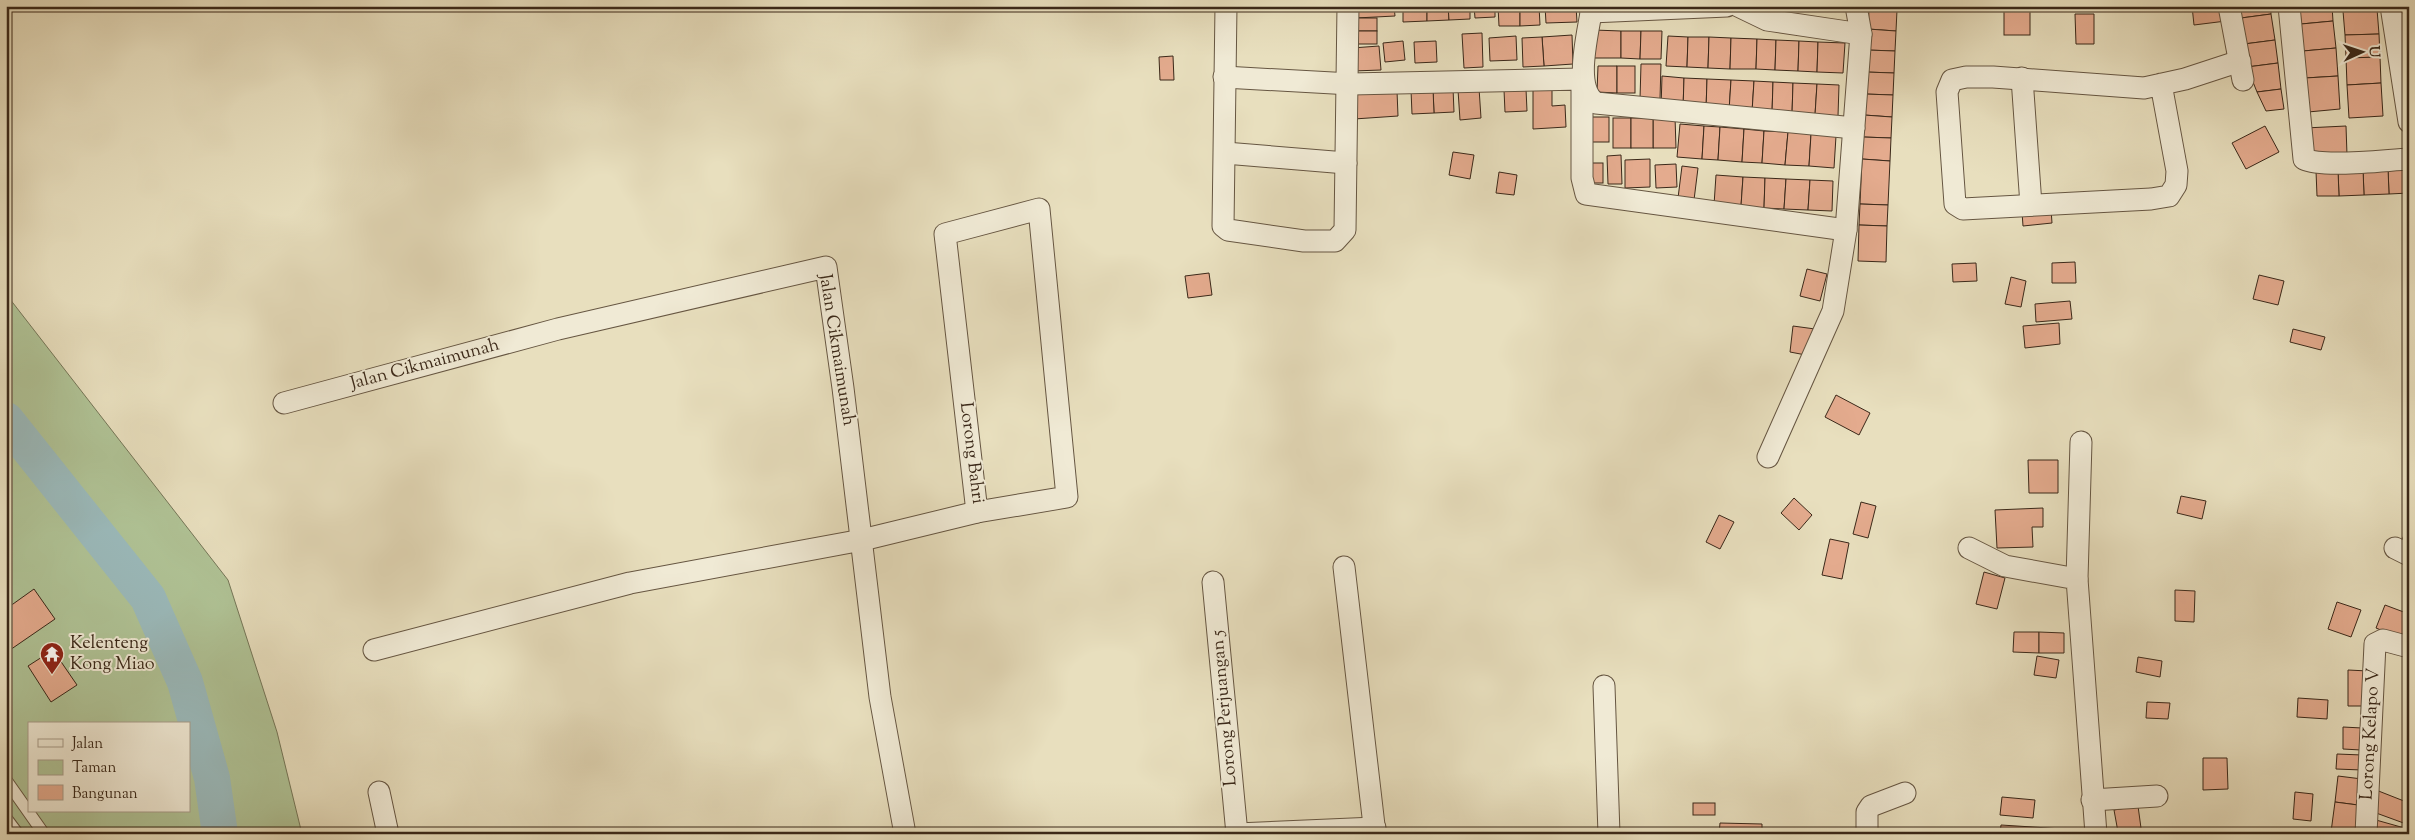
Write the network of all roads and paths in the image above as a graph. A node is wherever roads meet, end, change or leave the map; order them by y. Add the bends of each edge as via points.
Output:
1 (1226, 6) edge
2 (1348, 6) edge
3 (1727, 6) edge
4 (1738, 6) edge
5 (1856, 6) edge
6 (2229, 6) edge
7 (2289, 6) edge
8 (2391, 6) edge
9 (1591, 9) edge
10 (1861, 34) junction
11 (1224, 77) junction
12 (2022, 78) junction
13 (1582, 79) junction
14 (1346, 84) junction
15 (2162, 84) junction
16 (2409, 122) edge
17 (1854, 128) junction
18 (1225, 153) junction
19 (2409, 159) edge
20 (1346, 163) junction
21 (2031, 206) junction
22 (1846, 230) junction
23 (284, 403) dead end
24 (2081, 442) dead end
25 (1768, 457) dead end
26 (977, 512) junction
27 (862, 540) junction
28 (1968, 548) dead end
29 (1344, 567) dead end
30 (2077, 578) junction
31 (1213, 582) dead end
32 (2409, 647) edge
33 (374, 650) dead end
34 (1604, 686) dead end
35 (6, 780) edge
36 (379, 792) dead end
37 (1905, 793) dead end
38 (2156, 796) dead end
39 (2092, 800) junction
40 (28, 811) edge
41 (29, 812) edge
42 (6, 818) edge
43 (1375, 831) edge
44 (18, 834) edge
45 (44, 834) edge
46 (388, 834) edge
47 (905, 834) edge
48 (1237, 834) edge
49 (1609, 834) edge
50 (1867, 834) edge
51 (2096, 834) edge
52 (2366, 834) edge

1 - 11 street
2 - 14 street
3 - 9 street
4 - 10 street via 1767,20
5 - 10 street
6 - 15 street via 2242,71
7 - 19 street via 2304,159 2324,162
8 - 16 street
9 - 13 street
10 - 17 street
11 - 14 street
11 - 18 street
12 - 15 street via 2144,88
12 - 21 street
12 - 21 street via 1966,77 1952,80 1948,85 1948,123 1955,204 1963,209
13 - 14 street
13 - 17 street via 1589,99 1596,103
13 - 22 street via 1582,178 1586,194
14 - 20 street
15 - 21 street via 2177,171 2173,192 2169,196
17 - 22 street
18 - 20 street
18 - 20 street via 1223,226 1228,230 1304,241 1336,241 1346,230
22 - 25 street via 1833,311
23 - 27 street, Jalan Cikmaimunah via 558,329 826,267
24 - 30 street
26 - 26 street, Lorong Bahri via 945,234 1039,209 1067,496
26 - 27 street
27 - 33 street via 630,583
27 - 47 street, Jalan Cikmaimunah via 880,697
28 - 30 street via 2005,566
29 - 43 street
30 - 39 street
31 - 48 street, Lorong Perjuangan 5
32 - 52 street, Lorong Kelapo V via 2383,640 2375,644
34 - 49 street
35 - 40 lane
36 - 46 street
37 - 50 street via 1871,806 1867,812
38 - 39 street
39 - 51 street
41 - 45 lane
42 - 44 lane
43 - 48 street

